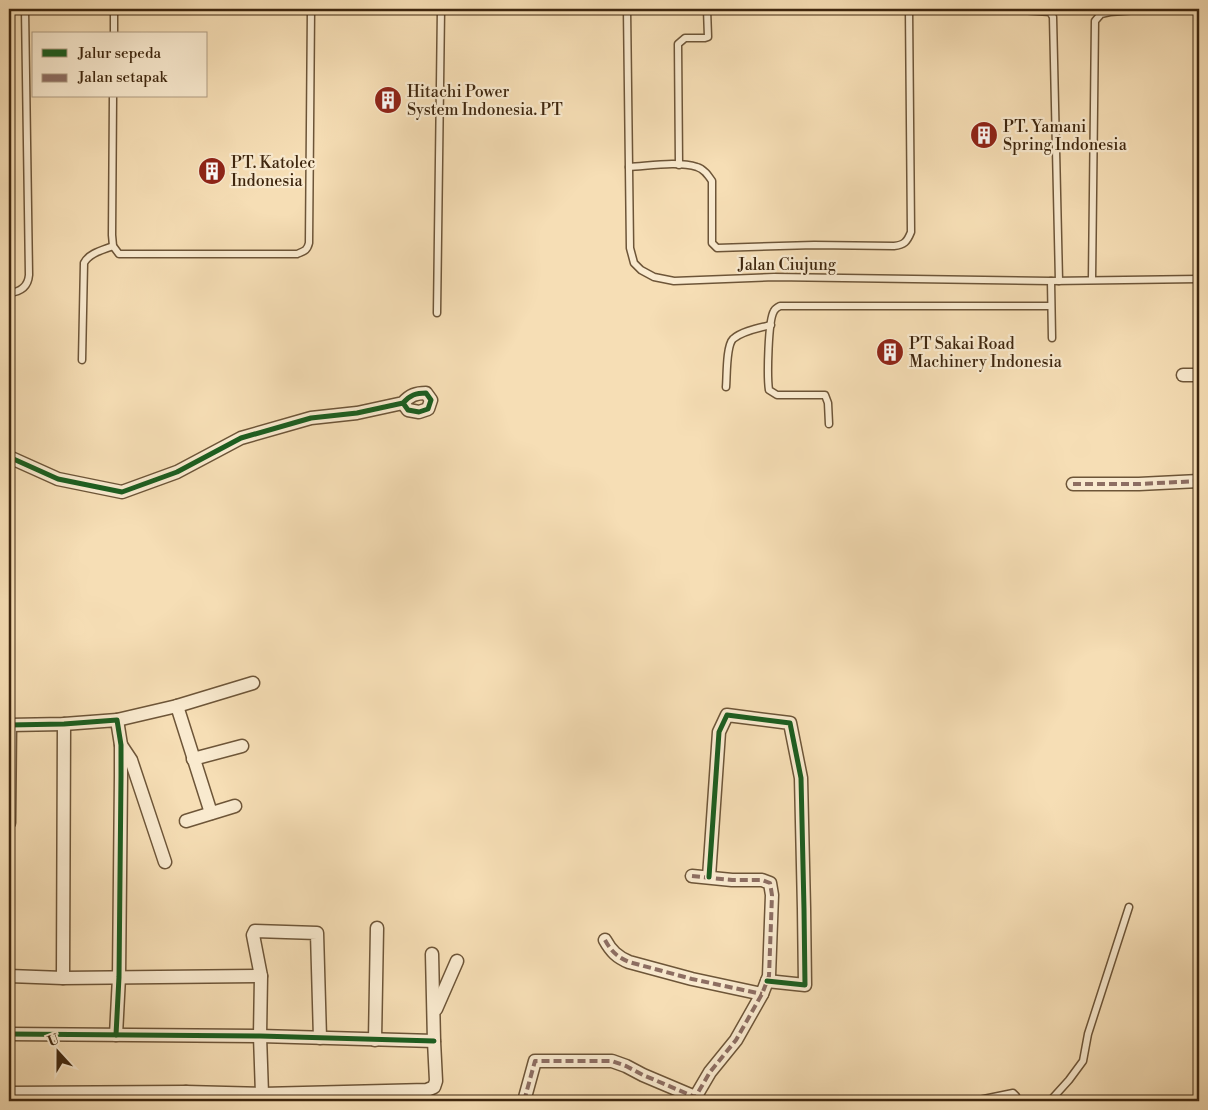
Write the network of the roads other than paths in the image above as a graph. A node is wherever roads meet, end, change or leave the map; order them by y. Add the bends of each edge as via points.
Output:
1 (24, 9) edge
2 (114, 9) edge
3 (311, 9) edge
4 (441, 9) edge
5 (627, 9) edge
6 (707, 9) edge
7 (909, 9) edge
8 (1007, 9) edge
9 (1151, 9) edge
10 (114, 32) edge
11 (113, 98) edge
12 (680, 165) junction
13 (629, 167) junction
14 (113, 246) junction
15 (1199, 278) edge
16 (1092, 280) junction
17 (1059, 281) junction
18 (1050, 282) junction
19 (9, 293) edge
20 (1050, 306) junction
21 (438, 313) dead end
22 (771, 325) junction
23 (1052, 338) dead end
24 (82, 360) dead end
25 (1199, 374) edge
26 (1183, 376) dead end
27 (726, 387) dead end
28 (403, 403) dead end
29 (829, 424) dead end
30 (9, 458) edge
31 (1199, 481) edge
32 (1073, 484) dead end
33 (253, 683) dead end
34 (177, 706) junction
35 (117, 720) junction
36 (64, 724) junction
37 (9, 725) edge
38 (121, 745) junction
39 (242, 746) dead end
40 (194, 759) junction
41 (235, 806) dead end
42 (211, 813) junction
43 (186, 822) dead end
44 (9, 823) edge
45 (165, 862) dead end
46 (692, 876) dead end
47 (709, 878) junction
48 (1128, 907) dead end
49 (376, 928) dead end
50 (605, 940) dead end
51 (432, 954) dead end
52 (457, 961) dead end
53 (9, 976) edge
54 (260, 976) junction
55 (119, 977) junction
56 (63, 978) junction
57 (767, 982) junction
58 (762, 994) junction
59 (434, 1014) junction
60 (9, 1034) edge
61 (116, 1035) junction
62 (260, 1036) junction
63 (320, 1038) junction
64 (375, 1040) junction
65 (434, 1041) junction
66 (186, 1092) junction
67 (9, 1093) edge
68 (262, 1094) junction
69 (694, 1099) edge
70 (177, 1101) edge
71 (524, 1101) edge
72 (901, 1101) edge
73 (936, 1101) edge
74 (974, 1101) edge
75 (1017, 1101) edge
76 (1050, 1101) edge

1 - 19 lane via 29,280 19,292
2 - 10 lane
3 - 14 lane via 308,248 297,254 124,256
4 - 21 lane
5 - 13 lane, Jalan Ciujung
6 - 12 lane via 708,37 685,38 678,44
7 - 12 lane via 911,232 908,242 894,246 717,248 712,242 712,181 698,167
8 - 17 lane via 1050,12 1054,17
9 - 16 lane via 1110,12 1095,20
11 - 14 lane
12 - 13 lane
13 - 18 lane, Jalan Ciujung via 630,248 634,263 654,277 674,281 774,277
14 - 24 lane via 91,255 84,263
15 - 16 lane, Jalan Ciujung
16 - 17 lane, Jalan Ciujung
17 - 18 lane, Jalan Ciujung
18 - 20 lane
20 - 22 lane via 789,305 774,310
20 - 23 lane
22 - 27 lane via 733,340 729,346
22 - 29 lane via 769,390 777,395 825,395
25 - 26 street
28 - 30 street via 311,418 241,438 177,472 122,492 58,479
31 - 32 street
33 - 34 street
34 - 35 street
34 - 40 street
35 - 36 street
35 - 38 street
36 - 37 street
36 - 56 street
37 - 44 street
38 - 45 street via 131,760
38 - 55 street
39 - 40 street
40 - 42 street
41 - 42 street
42 - 43 street
46 - 47 street
47 - 57 street via 762,880 770,884
47 - 57 street via 719,732 727,715 790,723 801,778 804,985
48 - 76 lane via 1082,1061
49 - 64 street
50 - 58 street via 612,952 629,962
51 - 59 street
52 - 59 street
53 - 56 street
54 - 55 street
54 - 62 street
54 - 63 street via 254,932 317,933
55 - 56 street
55 - 61 street
57 - 58 street
58 - 69 street via 736,1040 710,1072
59 - 65 street
60 - 61 street
61 - 62 street
62 - 63 street
62 - 68 street
63 - 64 street
64 - 65 street
65 - 68 street via 436,1085 431,1089
66 - 67 street
66 - 68 street
66 - 70 street
69 - 71 street via 612,1061 534,1061
72 - 73 lane
73 - 74 lane
74 - 75 lane via 1012,1092

